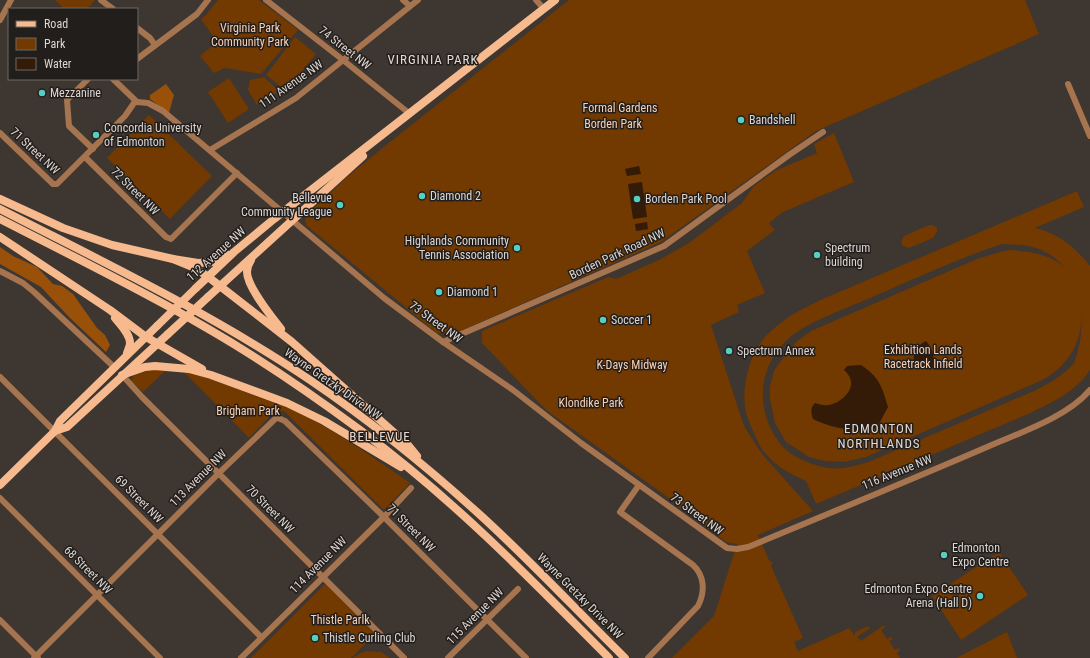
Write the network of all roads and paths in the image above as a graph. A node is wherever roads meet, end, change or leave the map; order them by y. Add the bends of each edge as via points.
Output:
1 (11, 0) edge
2 (101, 0) edge
3 (208, 0) edge
4 (266, 0) edge
5 (403, 0) edge
6 (418, 0) edge
7 (536, 0) edge
8 (555, 0) edge
9 (410, 6) junction
10 (112, 8) edge
11 (544, 9) junction
12 (0, 20) edge
13 (138, 29) edge
14 (155, 45) junction
15 (138, 58) edge
16 (343, 60) junction
17 (87, 80) edge
18 (114, 80) edge
19 (1068, 84) dead end
20 (137, 102) junction
21 (410, 114) junction
22 (823, 132) dead end
23 (0, 133) edge
24 (1090, 136) edge
25 (93, 149) junction
26 (210, 150) junction
27 (85, 157) junction
28 (237, 173) junction
29 (0, 199) edge
30 (0, 209) edge
31 (283, 212) junction
32 (0, 219) edge
33 (292, 220) junction
34 (0, 237) edge
35 (249, 240) junction
36 (252, 257) junction
37 (173, 259) junction
38 (0, 271) edge
39 (207, 276) junction
40 (219, 286) junction
41 (103, 306) junction
42 (146, 337) junction
43 (292, 342) junction
44 (443, 342) junction
45 (157, 344) junction
46 (126, 355) junction
47 (114, 367) junction
48 (122, 375) junction
49 (211, 375) junction
50 (0, 377) edge
51 (1090, 390) edge
52 (278, 418) joint
53 (55, 431) junction
54 (219, 473) junction
55 (434, 474) junction
56 (424, 480) junction
57 (0, 485) edge
58 (639, 485) junction
59 (411, 488) dead end
60 (0, 498) edge
61 (384, 517) junction
62 (158, 534) junction
63 (732, 549) joint
64 (322, 577) junction
65 (518, 589) dead end
66 (97, 596) junction
67 (0, 620) edge
68 (487, 620) junction
69 (261, 637) junction
70 (36, 657) edge
71 (160, 658) edge
72 (241, 658) edge
73 (404, 658) edge
74 (448, 658) edge
75 (526, 658) edge
76 (609, 658) edge
77 (625, 658) edge
78 (648, 658) edge

1 - 12 street
2 - 10 street
3 - 14 street via 197,14
4 - 16 street, 74 Street NW
5 - 9 street
6 - 9 street, 111 Avenue NW
7 - 11 street
8 - 11 main road, 112 Avenue NW
9 - 16 street, 111 Avenue NW
11 - 21 main road, 112 Avenue NW
13 - 14 street
14 - 15 street
16 - 21 street, 74 Street NW
16 - 26 street, 111 Avenue NW via 296,98
17 - 25 street via 67,100 69,126
18 - 20 street
19 - 24 street
20 - 25 street
20 - 26 street, 73 Street NW via 148,103 163,111
21 - 31 main road, 112 Avenue NW
21 - 33 main road, 112 Avenue NW
22 - 44 street, Borden Park Road NW via 664,246
23 - 27 street, 71 Street NW via 56,185
25 - 27 street
26 - 28 street, 73 Street NW
27 - 28 street, 72 Street NW via 166,237 171,239
28 - 31 street, 73 Street NW
29 - 37 main road via 90,238
30 - 55 main road, Wayne Gretzky Drive NW via 159,291 274,357 310,380
31 - 33 street, 73 Street NW
31 - 35 main road, 112 Avenue NW
32 - 56 main road, Wayne Gretzky Drive NW via 155,299 238,346 332,409
33 - 36 main road, 112 Avenue NW
33 - 44 street, 73 Street NW via 384,298
34 - 41 main road
35 - 37 main road via 212,262 198,263
35 - 39 main road, 112 Avenue NW
36 - 40 main road, 112 Avenue NW
36 - 43 main road via 247,270 250,282 269,315
37 - 39 main road
38 - 47 street via 34,292
39 - 40 main road
39 - 42 main road, 112 Avenue NW, bridge
40 - 43 main road
40 - 45 main road, 112 Avenue NW, bridge
41 - 42 main road
41 - 46 main road via 121,325 128,337 130,344
42 - 45 main road
42 - 46 main road, 112 Avenue NW
43 - 55 main road via 408,445
44 - 58 street, 73 Street NW via 513,390
45 - 48 main road, 112 Avenue NW
45 - 49 main road
46 - 47 main road, 112 Avenue NW
47 - 53 main road, 112 Avenue NW via 60,421
48 - 49 main road via 155,366 189,369
48 - 53 main road, 112 Avenue NW via 67,427
48 - 54 street, 70 Street NW
49 - 56 main road via 287,403 324,421
50 - 53 street, 69 Street NW
51 - 63 street, 116 Avenue NW via 1069,409 966,456 748,547
52 - 54 street, 113 Avenue NW
52 - 61 street, 71 Street NW via 285,421
53 - 57 main road, 112 Avenue NW
53 - 62 street, 69 Street NW
54 - 62 street, 113 Avenue NW
54 - 64 street, 70 Street NW
55 - 77 main road, Wayne Gretzky Drive NW via 497,531
56 - 76 main road, Wayne Gretzky Drive NW via 477,527
58 - 63 street, 73 Street NW via 721,545
58 - 78 street via 620,512 693,565 701,576 703,585 698,606
59 - 61 street, 114 Avenue NW
60 - 66 street, 68 Street NW
61 - 64 street, 114 Avenue NW
61 - 68 street, 71 Street NW
62 - 66 street, 113 Avenue NW
62 - 69 street, 69 Street NW
64 - 69 street, 114 Avenue NW
64 - 73 street, 70 Street NW
65 - 68 street, 115 Avenue NW
66 - 70 street, 113 Avenue NW
66 - 71 street, 68 Street NW
67 - 70 street
68 - 74 street, 115 Avenue NW
68 - 75 street, 71 Street NW
69 - 72 street, 114 Avenue NW

